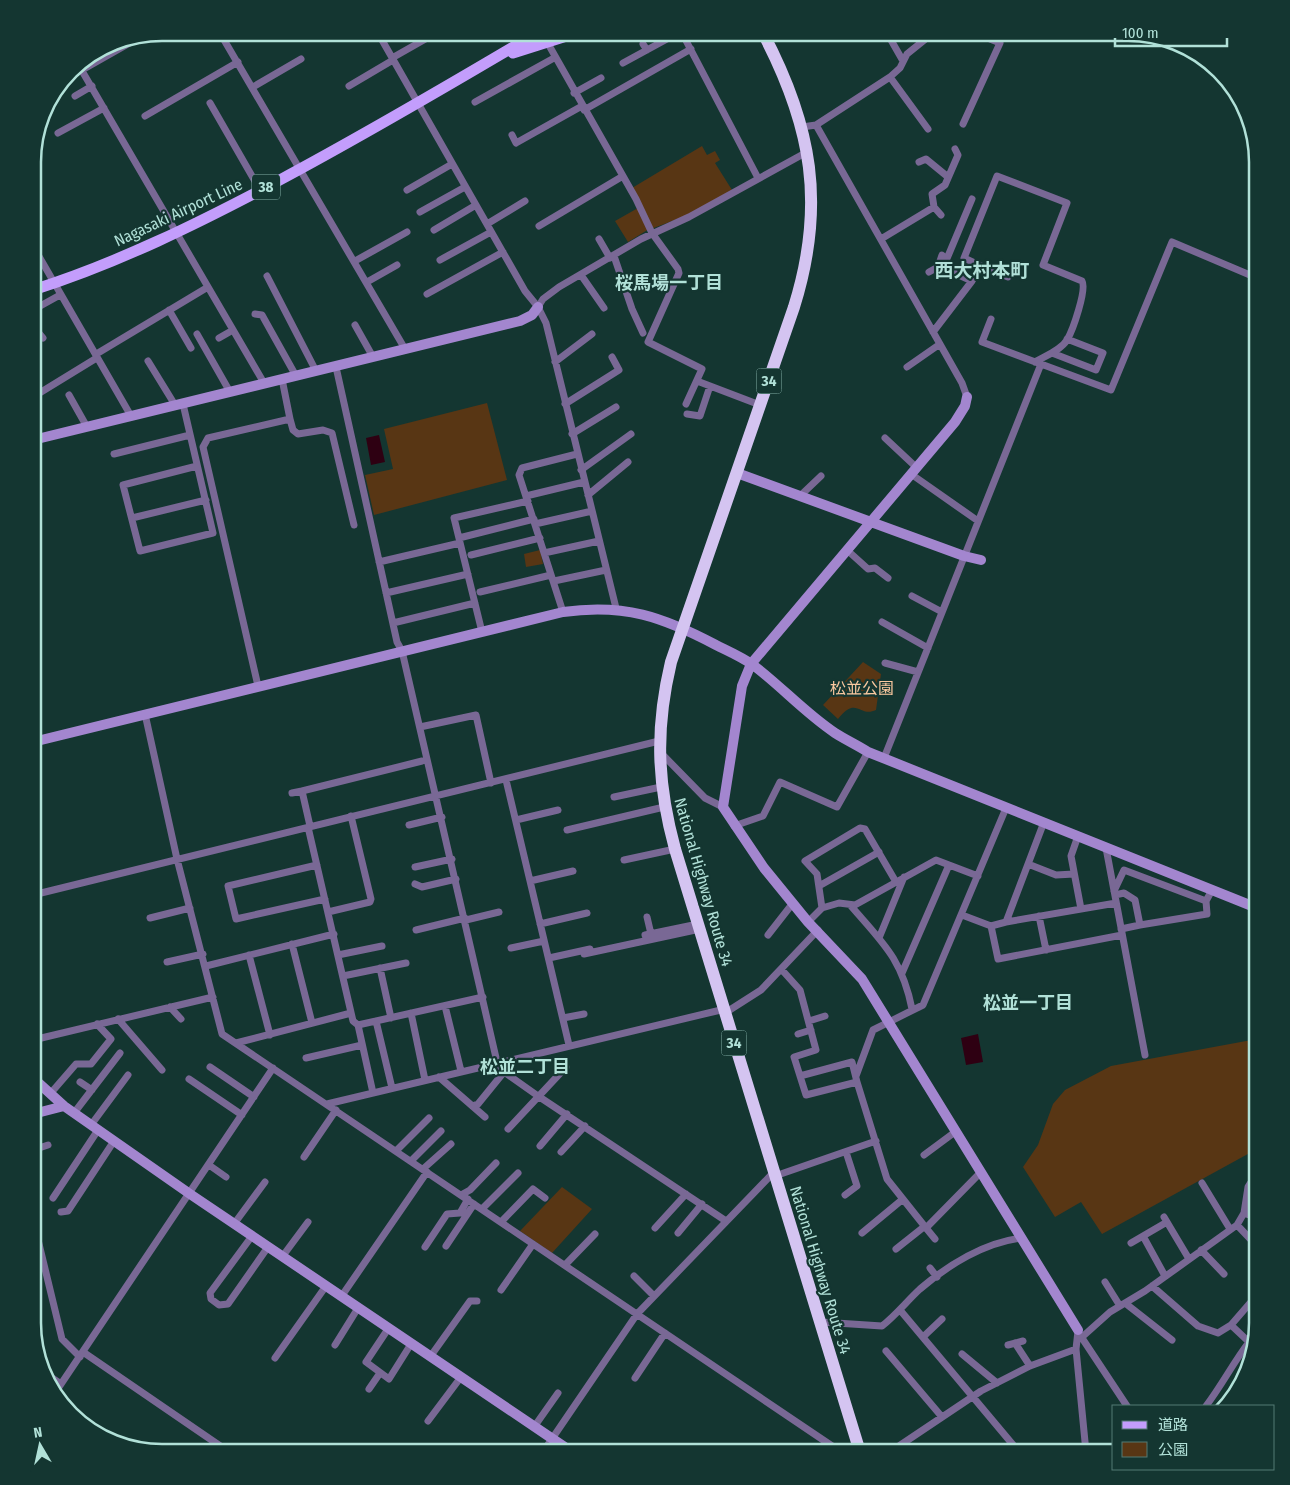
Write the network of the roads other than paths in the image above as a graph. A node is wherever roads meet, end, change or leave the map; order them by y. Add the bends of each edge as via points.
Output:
1 (225, 41) edge
2 (383, 41) edge
3 (418, 41) edge
4 (522, 41) edge
5 (534, 41) edge
6 (546, 41) edge
7 (658, 42) edge
8 (687, 42) edge
9 (767, 42) edge
10 (892, 42) edge
11 (922, 42) edge
12 (997, 42) edge
13 (691, 49) junction
14 (554, 58) junction
15 (393, 59) junction
16 (301, 60) dead end
17 (903, 61) junction
18 (238, 62) junction
19 (488, 62) junction
20 (624, 64) dead end
21 (82, 71) edge
22 (890, 76) junction
23 (601, 78) dead end
24 (92, 86) junction
25 (349, 86) dead end
26 (253, 87) junction
27 (574, 93) junction
28 (75, 96) dead end
29 (475, 102) dead end
30 (210, 104) dead end
31 (418, 104) junction
32 (104, 108) junction
33 (583, 108) junction
34 (145, 116) dead end
35 (816, 124) junction
36 (963, 124) dead end
37 (802, 127) junction
38 (928, 129) dead end
39 (58, 133) dead end
40 (512, 135) dead end
41 (955, 149) dead end
42 (807, 152) junction
43 (919, 162) dead end
44 (452, 164) junction
45 (301, 168) junction
46 (623, 176) junction
47 (948, 177) junction
48 (758, 178) junction
49 (465, 187) junction
50 (260, 190) junction
51 (407, 190) dead end
52 (972, 199) dead end
53 (526, 201) dead end
54 (476, 205) junction
55 (934, 207) junction
56 (420, 212) dead end
57 (941, 216) dead end
58 (487, 224) junction
59 (539, 226) dead end
60 (434, 230) dead end
61 (407, 232) dead end
62 (491, 232) junction
63 (177, 233) junction
64 (652, 233) junction
65 (599, 239) dead end
66 (881, 239) junction
67 (503, 252) junction
68 (942, 255) dead end
69 (612, 257) junction
70 (440, 260) dead end
71 (355, 261) junction
72 (42, 262) edge
73 (398, 264) dead end
74 (981, 266) junction
75 (941, 267) junction
76 (929, 272) dead end
77 (1249, 274) edge
78 (581, 275) junction
79 (267, 276) dead end
80 (1008, 277) dead end
81 (972, 281) junction
82 (367, 282) junction
83 (54, 283) junction
84 (42, 287) edge
85 (208, 287) junction
86 (427, 294) dead end
87 (60, 295) junction
88 (42, 305) edge
89 (538, 307) junction
90 (604, 308) dead end
91 (169, 310) junction
92 (255, 314) dead end
93 (991, 319) dead end
94 (356, 325) dead end
95 (233, 330) junction
96 (933, 332) junction
97 (643, 333) dead end
98 (197, 334) dead end
99 (592, 334) dead end
100 (219, 338) dead end
101 (1067, 339) junction
102 (940, 344) junction
103 (191, 348) dead end
104 (405, 349) junction
105 (1052, 353) junction
106 (96, 356) junction
107 (373, 357) junction
108 (612, 357) dead end
109 (148, 361) dead end
110 (555, 362) junction
111 (1038, 363) junction
112 (336, 367) junction
113 (907, 367) dead end
114 (316, 372) junction
115 (296, 376) junction
116 (282, 379) junction
117 (696, 381) junction
118 (264, 384) junction
119 (710, 386) junction
120 (42, 390) edge
121 (230, 392) junction
122 (70, 395) dead end
123 (967, 397) joint
124 (179, 404) junction
125 (565, 404) junction
126 (686, 404) dead end
127 (760, 405) junction
128 (616, 407) dead end
129 (687, 414) dead end
130 (131, 416) junction
131 (290, 418) junction
132 (87, 427) junction
133 (572, 434) junction
134 (631, 434) dead end
135 (190, 435) junction
136 (42, 438) edge
137 (885, 438) dead end
138 (114, 454) dead end
139 (577, 454) junction
140 (628, 462) dead end
141 (198, 466) junction
142 (581, 470) junction
143 (914, 471) junction
144 (737, 473) junction
145 (821, 476) dead end
146 (584, 482) junction
147 (588, 495) junction
148 (800, 496) junction
149 (527, 498) junction
150 (206, 500) junction
151 (592, 511) junction
152 (132, 518) junction
153 (978, 521) junction
154 (534, 522) junction
155 (872, 522) junction
156 (354, 525) dead end
157 (540, 538) junction
158 (460, 540) junction
159 (599, 541) junction
160 (847, 550) junction
161 (544, 553) junction
162 (471, 555) dead end
163 (964, 556) junction
164 (981, 560) dead end
165 (380, 562) junction
166 (606, 570) junction
167 (468, 574) junction
168 (553, 578) junction
169 (888, 578) dead end
170 (480, 592) dead end
171 (386, 594) junction
172 (912, 596) dead end
173 (475, 603) junction
174 (616, 608) junction
175 (563, 612) junction
176 (942, 612) junction
177 (882, 622) dead end
178 (393, 623) junction
179 (684, 628) junction
180 (482, 632) junction
181 (928, 648) junction
182 (402, 651) junction
183 (886, 663) dead end
184 (751, 664) junction
185 (918, 672) junction
186 (258, 686) junction
187 (145, 714) junction
188 (420, 727) junction
189 (41, 740) edge
190 (659, 746) junction
191 (868, 752) junction
192 (884, 758) junction
193 (422, 761) dead end
194 (506, 780) junction
195 (491, 783) junction
196 (661, 787) junction
197 (302, 791) junction
198 (292, 793) dead end
199 (436, 796) junction
200 (614, 797) dead end
201 (664, 807) junction
202 (723, 807) junction
203 (1006, 808) junction
204 (558, 810) dead end
205 (351, 816) junction
206 (442, 817) junction
207 (516, 820) junction
208 (1044, 822) junction
209 (409, 825) dead end
210 (309, 826) junction
211 (734, 826) junction
212 (567, 830) dead end
213 (1078, 836) junction
214 (1106, 848) junction
215 (675, 849) junction
216 (879, 852) junction
217 (177, 859) junction
218 (452, 859) junction
219 (624, 860) dead end
220 (949, 864) junction
221 (1028, 864) junction
222 (317, 865) junction
223 (415, 867) dead end
224 (573, 871) dead end
225 (1074, 874) junction
226 (978, 876) junction
227 (904, 877) junction
228 (456, 879) junction
229 (530, 881) junction
230 (896, 882) junction
231 (415, 884) dead end
232 (819, 886) junction
233 (1212, 890) junction
234 (41, 893) edge
235 (1115, 896) junction
236 (325, 899) junction
237 (1206, 900) junction
238 (793, 903) junction
239 (1249, 904) edge
240 (851, 906) junction
241 (190, 908) junction
242 (822, 908) junction
243 (1081, 909) junction
244 (328, 912) junction
245 (499, 912) dead end
246 (587, 913) dead end
247 (962, 915) junction
248 (1039, 916) junction
249 (647, 917) dead end
250 (150, 918) dead end
251 (465, 919) junction
252 (808, 922) junction
253 (1006, 922) junction
254 (540, 924) junction
255 (699, 926) junction
256 (991, 926) junction
257 (1140, 926) junction
258 (416, 930) dead end
259 (818, 930) junction
260 (1122, 932) junction
261 (334, 934) junction
262 (768, 935) dead end
263 (879, 938) junction
264 (544, 940) junction
265 (292, 944) junction
266 (382, 946) dead end
267 (603, 946) dead end
268 (511, 948) dead end
269 (1046, 950) junction
270 (203, 954) junction
271 (584, 954) dead end
272 (249, 955) junction
273 (338, 956) junction
274 (549, 958) junction
275 (167, 962) dead end
276 (406, 962) dead end
277 (206, 966) junction
278 (380, 968) junction
279 (782, 970) junction
280 (902, 973) junction
281 (343, 976) junction
282 (213, 997) junction
283 (483, 997) junction
284 (445, 1006) junction
285 (170, 1007) junction
286 (912, 1009) junction
287 (725, 1011) junction
288 (351, 1013) junction
289 (411, 1013) junction
290 (584, 1014) dead end
291 (825, 1016) dead end
292 (391, 1018) junction
293 (563, 1018) junction
294 (118, 1019) junction
295 (181, 1019) dead end
296 (809, 1020) junction
297 (376, 1021) junction
298 (888, 1021) junction
299 (312, 1023) junction
300 (97, 1024) junction
301 (358, 1026) junction
302 (811, 1030) junction
303 (798, 1034) dead end
304 (270, 1035) junction
305 (41, 1038) edge
306 (236, 1044) junction
307 (362, 1045) junction
308 (569, 1045) junction
309 (120, 1053) dead end
310 (1145, 1055) dead end
311 (306, 1058) dead end
312 (497, 1062) junction
313 (210, 1067) dead end
314 (566, 1067) dead end
315 (273, 1068) junction
316 (162, 1070) dead end
317 (461, 1071) junction
318 (504, 1072) junction
319 (128, 1075) dead end
320 (800, 1076) junction
321 (439, 1077) junction
322 (189, 1079) dead end
323 (857, 1079) junction
324 (425, 1080) junction
325 (80, 1082) dead end
326 (41, 1086) edge
327 (392, 1088) junction
328 (92, 1090) junction
329 (373, 1093) junction
330 (50, 1094) junction
331 (538, 1096) junction
332 (254, 1097) junction
333 (327, 1104) junction
334 (64, 1106) junction
335 (472, 1106) junction
336 (336, 1110) junction
337 (41, 1112) edge
338 (74, 1113) junction
339 (567, 1114) junction
340 (242, 1115) junction
341 (485, 1117) dead end
342 (429, 1118) dead end
343 (585, 1126) junction
344 (94, 1127) junction
345 (508, 1129) dead end
346 (441, 1131) dead end
347 (955, 1132) junction
348 (114, 1141) junction
349 (876, 1141) junction
350 (451, 1144) dead end
351 (48, 1145) dead end
352 (540, 1146) dead end
353 (41, 1147) edge
354 (396, 1151) junction
355 (560, 1152) dead end
356 (846, 1152) junction
357 (924, 1155) dead end
358 (304, 1157) dead end
359 (411, 1161) junction
360 (496, 1163) dead end
361 (209, 1165) junction
362 (425, 1170) junction
363 (981, 1172) junction
364 (518, 1173) dead end
365 (774, 1174) junction
366 (226, 1177) dead end
367 (265, 1182) dead end
368 (1202, 1183) dead end
369 (865, 1184) dead end
370 (857, 1186) junction
371 (1249, 1186) edge
372 (190, 1194) junction
373 (686, 1194) junction
374 (461, 1195) junction
375 (844, 1195) dead end
376 (53, 1198) dead end
377 (545, 1198) dead end
378 (903, 1199) junction
379 (471, 1201) junction
380 (702, 1204) junction
381 (482, 1209) junction
382 (1249, 1211) edge
383 (61, 1212) dead end
384 (1244, 1213) junction
385 (1249, 1215) edge
386 (726, 1221) junction
387 (308, 1222) dead end
388 (501, 1222) junction
389 (234, 1224) junction
390 (1237, 1225) junction
391 (926, 1227) junction
392 (655, 1228) dead end
393 (1230, 1229) junction
394 (678, 1233) dead end
395 (862, 1233) dead end
396 (595, 1234) dead end
397 (252, 1236) junction
398 (1143, 1236) junction
399 (1249, 1237) edge
400 (1022, 1238) junction
401 (935, 1239) dead end
402 (1131, 1242) dead end
403 (534, 1244) junction
404 (446, 1246) dead end
405 (268, 1247) junction
406 (424, 1247) dead end
407 (896, 1249) dead end
408 (1201, 1250) junction
409 (41, 1255) edge
410 (282, 1257) junction
411 (1189, 1259) junction
412 (565, 1265) junction
413 (930, 1268) dead end
414 (1224, 1274) dead end
415 (634, 1276) dead end
416 (1165, 1276) junction
417 (937, 1277) junction
418 (1105, 1282) dead end
419 (326, 1286) junction
420 (1152, 1286) junction
421 (501, 1290) dead end
422 (342, 1296) junction
423 (654, 1296) junction
424 (478, 1300) dead end
425 (1123, 1304) junction
426 (1249, 1306) edge
427 (358, 1308) junction
428 (900, 1310) junction
429 (637, 1314) junction
430 (942, 1319) dead end
431 (821, 1322) junction
432 (1231, 1325) junction
433 (388, 1329) junction
434 (665, 1333) junction
435 (1080, 1334) junction
436 (923, 1337) junction
437 (1172, 1340) dead end
438 (1248, 1340) edge
439 (1024, 1341) dead end
440 (335, 1344) dead end
441 (411, 1344) junction
442 (1246, 1348) edge
443 (1076, 1349) junction
444 (886, 1352) dead end
445 (81, 1354) junction
446 (962, 1354) dead end
447 (430, 1357) junction
448 (275, 1358) dead end
449 (1030, 1366) junction
450 (380, 1373) junction
451 (461, 1377) junction
452 (635, 1378) dead end
453 (56, 1380) edge
454 (997, 1383) junction
455 (62, 1384) junction
456 (60, 1387) edge
457 (369, 1389) dead end
458 (558, 1393) dead end
459 (972, 1397) junction
460 (1126, 1405) edge
461 (1207, 1405) edge
462 (942, 1417) junction
463 (428, 1422) dead end
464 (534, 1427) junction
465 (552, 1439) junction
466 (217, 1444) edge
467 (549, 1444) edge
468 (560, 1444) edge
469 (829, 1444) edge
470 (858, 1444) edge
471 (902, 1444) edge
472 (1013, 1444) edge
473 (1085, 1444) edge

1 - 18 street
2 - 15 street
3 - 15 street
4 - 19 main road, Nagasaki Airport Line / 38
5 - 19 main road, Nagasaki Airport Line / 38
6 - 14 street
7 - 20 street via 645,47
8 - 13 street
9 - 37 highway, National Highway Route 34 / 34 via 781,68
10 - 17 street
11 - 17 street
12 - 36 street via 1000,43
13 - 33 street
13 - 48 street
14 - 27 street
14 - 29 street via 493,96
15 - 25 street
15 - 31 street
16 - 26 street
17 - 22 street
18 - 26 street
18 - 34 street
19 - 31 main road, Nagasaki Airport Line / 38
21 - 24 street
22 - 35 street
22 - 38 street
23 - 27 street
24 - 28 street
24 - 32 street
26 - 45 street
27 - 33 street
30 - 50 street
31 - 44 street
31 - 45 main road, Nagasaki Airport Line / 38
32 - 39 street via 66,125
32 - 63 street
33 - 40 street via 516,143
33 - 46 street
35 - 37 street
35 - 66 street
37 - 42 highway, National Highway Route 34 / 34
41 - 47 street via 958,155
42 - 48 street
42 - 127 highway, National Highway Route 34 / 34 via 812,188 805,272
43 - 47 street via 926,159
44 - 49 street
44 - 51 street
45 - 50 main road, Nagasaki Airport Line / 38
45 - 71 street
46 - 59 street via 595,197
46 - 64 street
47 - 55 street via 945,185 932,194
48 - 64 street via 690,217
49 - 54 street
49 - 56 street
50 - 63 main road, Nagasaki Airport Line / 38
52 - 75 street
53 - 58 street
54 - 58 street
54 - 60 street
55 - 57 street
55 - 66 street via 914,224
58 - 62 street
61 - 71 street
62 - 67 street
62 - 70 street
63 - 83 main road, Nagasaki Airport Line / 38
63 - 85 street
64 - 69 street
64 - 117 street via 679,273 648,342 702,369
65 - 69 street
66 - 96 street
67 - 86 street
67 - 89 street
68 - 75 street
69 - 78 street
69 - 97 street
71 - 82 street
72 - 83 street
73 - 82 street
74 - 80 street
74 - 81 street
74 - 101 street via 964,258 998,176 1067,203 1043,265 1085,285
75 - 76 street
75 - 81 street
77 - 111 street via 1172,242 1111,390
78 - 89 street via 543,299
78 - 90 street
79 - 114 street
81 - 96 street
82 - 104 street
83 - 84 main road, Nagasaki Airport Line / 38
83 - 87 street
85 - 91 street
85 - 95 street
87 - 88 street
87 - 106 street
89 - 104 street via 532,315 520,321
89 - 110 street via 546,323
91 - 103 street
91 - 106 street
92 - 115 street via 262,315
93 - 111 street via 982,342
94 - 107 street
95 - 100 street
95 - 118 street
96 - 102 street
98 - 121 street
99 - 110 street
101 - 105 street
101 - 105 street via 1103,353 1096,370
102 - 113 street
102 - 123 street
104 - 107 street
105 - 111 street
106 - 120 street via 61,375
106 - 130 street
107 - 112 street
108 - 125 street via 619,370
109 - 124 street
110 - 125 street
111 - 153 street
112 - 114 street
112 - 165 street
114 - 115 street
115 - 116 street
116 - 118 street
116 - 131 street
117 - 119 street
117 - 126 street
118 - 121 street
119 - 127 street
119 - 129 street via 700,416
121 - 124 street
122 - 132 street
123 - 143 street via 955,422
124 - 130 street
124 - 135 street
125 - 133 street
127 - 144 highway, National Highway Route 34 / 34
128 - 133 street
130 - 132 street
131 - 156 street via 293,430 298,434 323,430 332,433
131 - 186 street via 208,438 203,446
132 - 136 street
133 - 139 street
134 - 142 street
135 - 138 street
135 - 141 street
137 - 143 street
139 - 142 street
139 - 149 street via 522,468 519,475
140 - 147 street
141 - 150 street
141 - 152 street via 123,485
142 - 146 street
143 - 153 street
143 - 155 street
144 - 148 street
144 - 179 highway, National Highway Route 34 / 34
145 - 148 street
146 - 147 street
146 - 149 street
147 - 151 street
148 - 155 street
149 - 154 street
149 - 158 street via 454,518
150 - 152 street
150 - 152 street via 213,532 140,551
151 - 154 street
151 - 159 street
153 - 163 street
154 - 157 street
154 - 158 street
155 - 160 street
155 - 163 street
157 - 161 street
157 - 162 street
158 - 165 street
158 - 167 street
159 - 161 street
159 - 166 street
160 - 169 street via 868,569 875,568
160 - 184 street
161 - 168 street
163 - 164 street
163 - 176 street
165 - 171 street
166 - 168 street
166 - 174 street
167 - 171 street
167 - 173 street
168 - 170 street
168 - 175 street
171 - 178 street
172 - 176 street
173 - 178 street
173 - 180 street
174 - 175 street
174 - 179 street
175 - 180 street
176 - 181 street
177 - 181 street
178 - 182 street
179 - 184 street
179 - 190 highway, National Highway Route 34 / 34 via 664,690
180 - 182 street
181 - 185 street
182 - 186 street
182 - 188 street
183 - 185 street
184 - 191 street via 816,719
184 - 202 street via 742,686
185 - 192 street
186 - 187 street
187 - 189 street
187 - 217 street
188 - 195 street via 476,715
188 - 199 street
190 - 194 street
190 - 196 highway, National Highway Route 34 / 34
190 - 202 street via 705,798
191 - 192 street
191 - 211 street via 837,807 780,782 763,816
192 - 203 street
193 - 197 street
194 - 195 street
194 - 207 street
195 - 199 street
196 - 200 street
196 - 201 highway, National Highway Route 34 / 34
197 - 198 street
197 - 210 street
199 - 205 street
199 - 206 street
201 - 212 street
201 - 215 highway, National Highway Route 34 / 34
202 - 211 street
203 - 208 street
203 - 226 street
204 - 207 street
205 - 210 street
205 - 244 street via 372,899
206 - 209 street
206 - 218 street
207 - 229 street
208 - 213 street
208 - 221 street
210 - 217 street
210 - 222 street
211 - 238 street
213 - 214 street
213 - 225 street via 1071,856
214 - 233 street
214 - 235 street
215 - 219 street
215 - 255 highway, National Highway Route 34 / 34
216 - 230 street
216 - 232 street
216 - 232 street via 865,829 860,828 812,855 805,861 817,874
217 - 234 street
217 - 241 street
218 - 223 street
218 - 228 street
220 - 226 street
220 - 227 street via 936,860
220 - 280 street
221 - 225 street via 1056,875
221 - 253 street
222 - 236 street
222 - 236 street via 228,886 236,919
224 - 229 street
225 - 243 street
226 - 247 street
227 - 230 street
227 - 263 street
228 - 231 street via 422,887
228 - 251 street
229 - 254 street
230 - 240 street
232 - 242 street
233 - 237 street
233 - 239 street
235 - 237 street via 1124,870
235 - 243 street
235 - 257 street via 1124,894 1136,900
235 - 260 street
236 - 244 street
237 - 257 street via 1207,914
238 - 252 street
238 - 262 street
240 - 242 street via 839,902
240 - 263 street
241 - 250 street
241 - 270 street
242 - 252 street
243 - 248 street
244 - 261 street
245 - 251 street
246 - 254 street
247 - 256 street
247 - 286 street via 923,1005
248 - 253 street
248 - 269 street
249 - 255 street via 648,935
251 - 258 street
251 - 283 street
252 - 259 street
253 - 256 street
254 - 264 street
255 - 271 street
255 - 287 highway, National Highway Route 34 / 34
256 - 269 street via 998,959
257 - 260 street
259 - 279 street
259 - 298 street via 862,979
260 - 269 street
260 - 310 street
261 - 265 street
261 - 273 street
263 - 280 street via 894,955
264 - 268 street
264 - 274 street
265 - 272 street
265 - 299 street
266 - 273 street
267 - 274 street
270 - 275 street
270 - 277 street
272 - 277 street
272 - 304 street
273 - 281 street
274 - 293 street
276 - 278 street
277 - 282 street
278 - 281 street
278 - 292 street
279 - 287 street via 761,990
279 - 296 street via 800,990
280 - 286 street
281 - 288 street
282 - 285 street
282 - 306 street via 222,1034
283 - 284 street
283 - 312 street
284 - 289 street
284 - 317 street
285 - 294 street
285 - 295 street
286 - 298 street
287 - 308 street
287 - 365 highway, National Highway Route 34 / 34
288 - 299 street
288 - 301 street
289 - 292 street
289 - 324 street
290 - 293 street
291 - 296 street
292 - 297 street
293 - 308 street
294 - 300 street
294 - 316 street
296 - 302 street
297 - 301 street
297 - 327 street
298 - 323 street via 873,1030
298 - 347 street
299 - 304 street
300 - 305 street
300 - 330 street via 111,1039 92,1064 76,1064
301 - 307 street
302 - 303 street
302 - 320 street via 816,1050 794,1057
304 - 306 street
306 - 315 street
307 - 311 street
307 - 329 street
308 - 312 street
309 - 328 street
312 - 317 street
312 - 318 street
313 - 332 street
314 - 331 street
315 - 332 street
315 - 333 street
317 - 321 street
318 - 331 street
318 - 335 street via 478,1104
319 - 344 street
320 - 323 street via 852,1062
320 - 323 street via 806,1095
321 - 324 street
321 - 335 street
322 - 340 street
323 - 349 street
324 - 327 street
325 - 328 street
326 - 330 street
327 - 329 street
328 - 338 street
329 - 333 street
330 - 334 street
331 - 339 street
331 - 345 street
332 - 340 street
333 - 336 street
334 - 337 street
334 - 338 street
335 - 341 street
336 - 354 street
336 - 358 street
338 - 344 street
339 - 343 street
339 - 352 street
340 - 361 street
342 - 354 street
343 - 355 street
343 - 373 street
344 - 348 street
344 - 376 street
346 - 359 street
347 - 357 street
347 - 363 street
348 - 372 street
348 - 383 street via 68,1211
349 - 356 street
349 - 378 street via 887,1179
350 - 362 street
351 - 353 street
354 - 359 street
356 - 365 street
356 - 370 street
359 - 362 street
360 - 374 street
361 - 366 street
361 - 372 street
362 - 374 street
362 - 422 street
363 - 391 street
363 - 400 street
364 - 381 street
365 - 386 street
365 - 431 highway, National Highway Route 34 / 34
367 - 389 street
368 - 393 street
369 - 370 street
370 - 375 street
371 - 384 street
372 - 389 street
372 - 445 street
373 - 380 street
373 - 392 street
374 - 379 street
377 - 388 street via 533,1189
378 - 391 street
378 - 395 street
379 - 381 street
379 - 404 street
379 - 406 street via 460,1213 447,1214
380 - 386 street
380 - 394 street
381 - 388 street
382 - 384 street
384 - 385 street
384 - 390 street
386 - 423 street
387 - 410 street
388 - 403 street
389 - 397 street
390 - 393 street
390 - 399 street
391 - 401 street
391 - 407 street
393 - 408 street
396 - 412 street
397 - 405 street
397 - 405 street via 210,1293 211,1299 219,1305 228,1304
398 - 402 street
398 - 411 street via 1165,1220
398 - 416 street
400 - 417 street via 1002,1240
400 - 435 street
403 - 412 street
403 - 421 street
405 - 410 street
408 - 411 street
408 - 414 street
409 - 445 street via 62,1339
410 - 419 street
411 - 416 street
412 - 429 street
413 - 417 street
415 - 423 street
416 - 420 street
417 - 428 street
418 - 425 street
419 - 422 street
419 - 448 street
420 - 425 street
420 - 432 street via 1198,1326 1218,1332
422 - 427 street
423 - 429 street
424 - 447 street via 470,1301
425 - 435 street
425 - 437 street via 1161,1326
426 - 432 street
427 - 433 street
427 - 440 street
428 - 431 street via 882,1326
428 - 436 street
429 - 434 street
429 - 465 street
430 - 436 street
431 - 470 highway, National Highway Route 34 / 34
432 - 438 street
433 - 441 street
433 - 450 street via 366,1362
434 - 452 street
434 - 469 street
435 - 443 street
435 - 460 street
436 - 459 street
439 - 449 street via 1011,1344
441 - 447 street
441 - 450 street via 389,1379
442 - 461 street via 1231,1365 1228,1377
443 - 449 street
443 - 473 street
444 - 462 street
445 - 455 street
445 - 466 street
446 - 454 street
447 - 451 street
449 - 454 street
450 - 457 street
451 - 463 street
451 - 464 street
453 - 455 street
454 - 459 street
455 - 456 street
458 - 464 street
459 - 462 street
459 - 472 street
462 - 471 street
464 - 465 street
465 - 467 street
465 - 468 street

